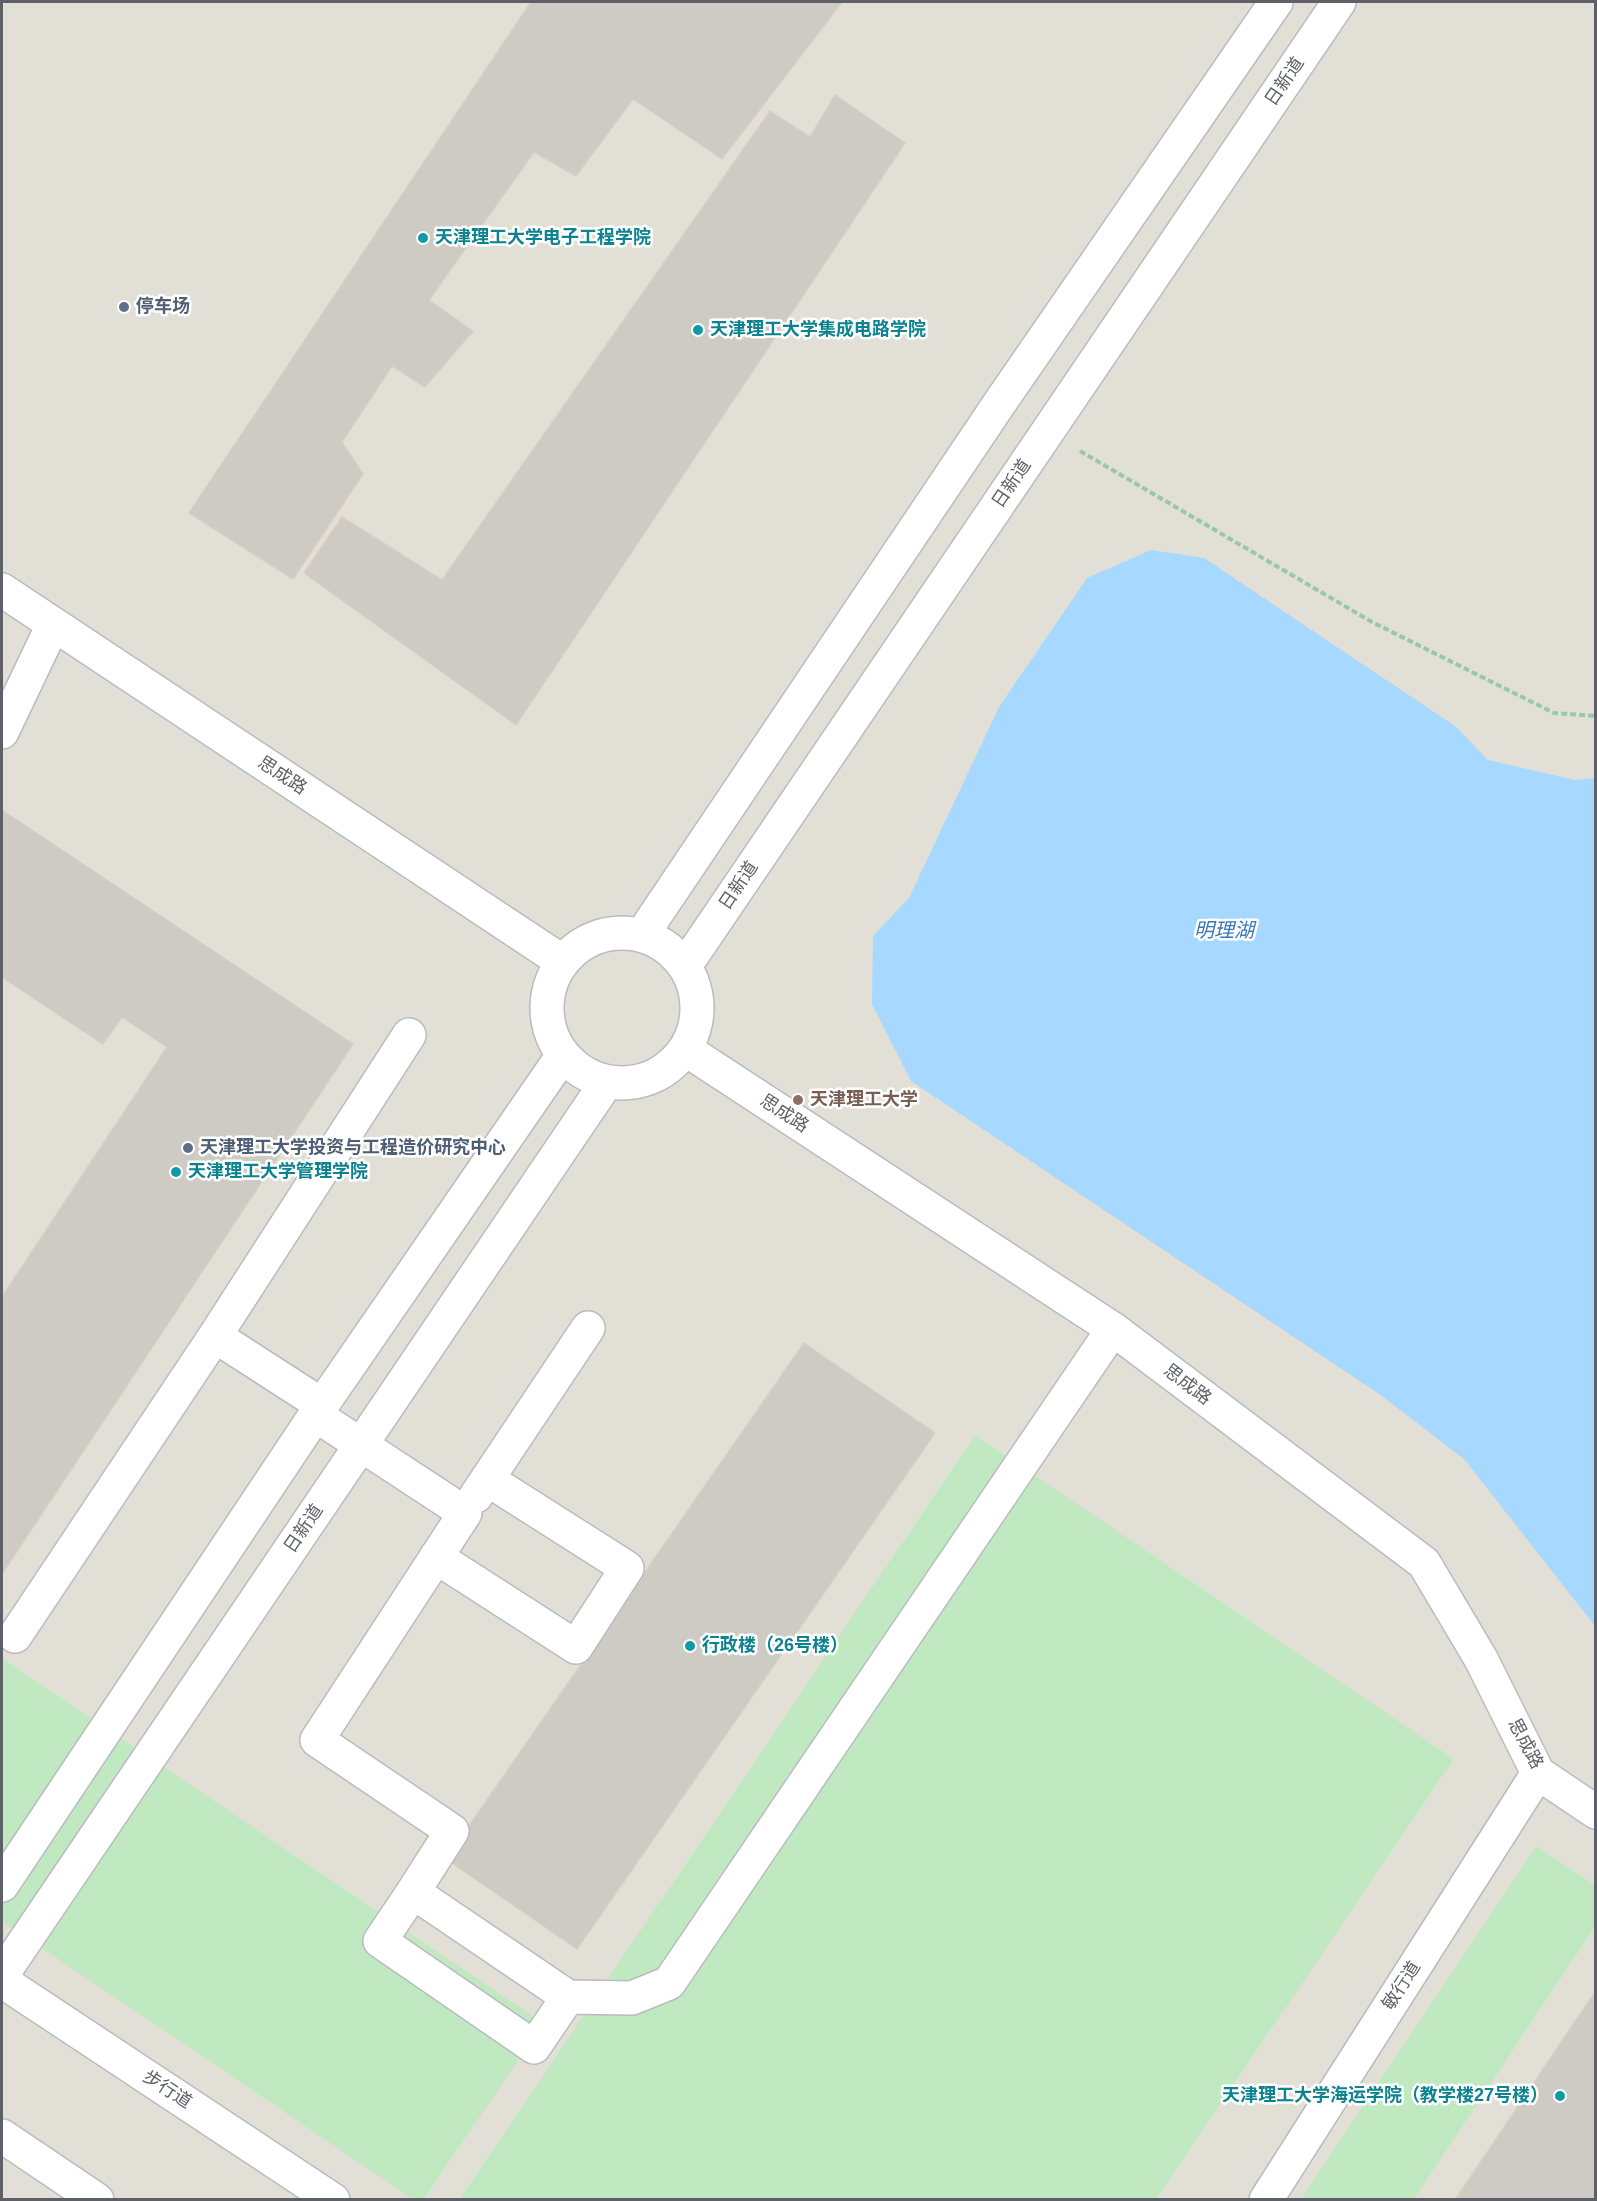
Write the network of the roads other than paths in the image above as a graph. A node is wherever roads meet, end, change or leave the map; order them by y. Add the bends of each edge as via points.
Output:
1 (1276, 2) edge
2 (1339, 2) edge
3 (2, 590) edge
4 (53, 625) junction
5 (2, 732) edge
6 (642, 935) junction
7 (563, 962) junction
8 (685, 966) junction
9 (409, 1035) dead end
10 (685, 1049) junction
11 (563, 1055) junction
12 (606, 1083) junction
13 (588, 1328) dead end
14 (1113, 1329) junction
15 (215, 1336) junction
16 (320, 1411) junction
17 (361, 1445) junction
18 (487, 1479) junction
19 (465, 1513) junction
20 (436, 1557) junction
21 (15, 1636) dead end
22 (1538, 1773) junction
23 (1596, 1812) edge
24 (2, 1885) edge
25 (413, 1892) junction
26 (2, 1974) edge
27 (2, 1981) edge
28 (568, 1997) junction
29 (2, 2136) edge
30 (97, 2199) edge
31 (333, 2199) edge
32 (1266, 2199) edge

1 - 6 street via 999,404
2 - 8 street, 日新道
3 - 4 street, 思成路
4 - 5 street
4 - 7 street, 思成路
6 - 7 street via 602,936 580,946
6 - 8 street via 669,949
7 - 11 street via 551,982 547,1006 550,1032
8 - 10 street via 695,988 698,1012
9 - 15 street
10 - 12 street via 657,1075 633,1083
10 - 14 street, 思成路
11 - 12 street via 582,1073
11 - 16 street
12 - 17 street, 日新道
13 - 18 street
14 - 22 street, 思成路 via 1424,1563 1481,1659
14 - 28 street via 669,1983 632,1998
15 - 16 street
15 - 21 street
16 - 17 street
16 - 24 street
17 - 19 street
17 - 26 street, 日新道
18 - 19 street
18 - 20 street via 627,1568 583,1637 576,1647
19 - 20 street
20 - 25 street via 317,1740 452,1831
22 - 23 street, 思成路
22 - 32 street, 敏行道
25 - 28 street
25 - 28 street via 380,1941 534,2047
27 - 31 street, 步行道
29 - 30 street

